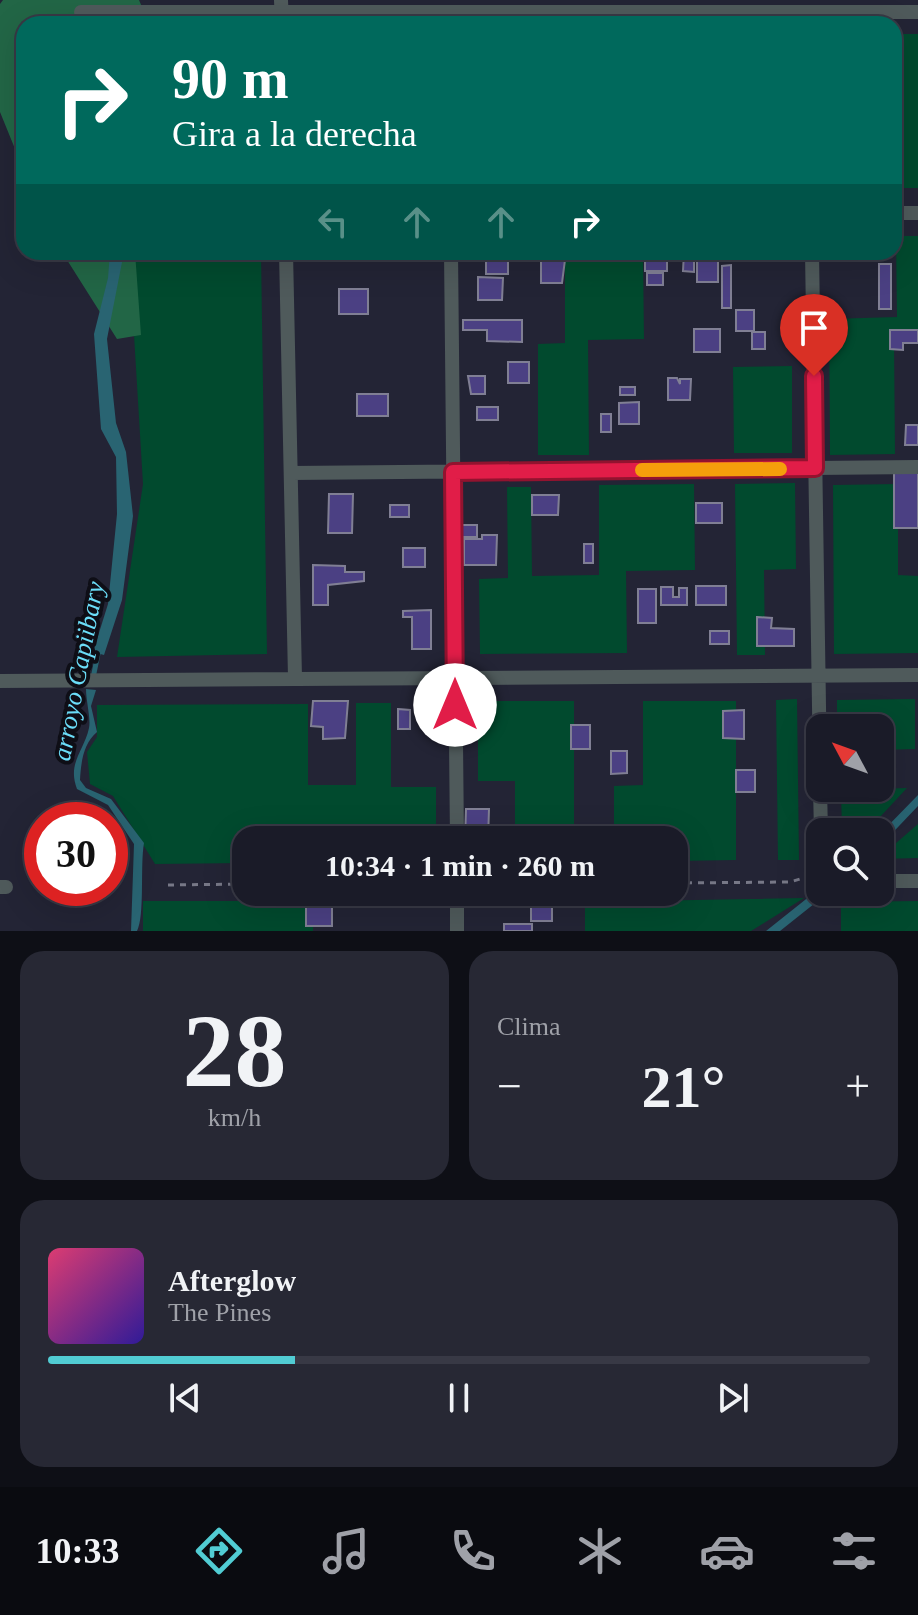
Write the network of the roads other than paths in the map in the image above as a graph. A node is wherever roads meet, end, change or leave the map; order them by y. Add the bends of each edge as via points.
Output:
1 (81, 12) dead end
2 (281, 12) edge
3 (918, 12) edge
4 (394, 16) edge
5 (845, 16) edge
6 (286, 260) edge
7 (451, 260) edge
8 (812, 260) edge
9 (918, 467) edge
10 (815, 468) junction
11 (453, 472) junction
12 (291, 473) junction
13 (918, 675) edge
14 (819, 676) junction
15 (295, 678) junction
16 (455, 678) junction
17 (0, 681) edge
18 (819, 714) edge
19 (457, 826) edge
20 (894, 881) edge
21 (918, 881) edge
22 (457, 906) edge
23 (457, 931) edge

1 - 2 street
2 - 4 street
3 - 5 street
6 - 12 street
7 - 11 street
8 - 10 street
9 - 10 street
10 - 11 street
10 - 14 street
11 - 12 street
11 - 16 street
12 - 15 street
13 - 14 street
14 - 16 street
14 - 18 street
15 - 16 street
15 - 17 street
16 - 19 street
20 - 21 street
22 - 23 street

